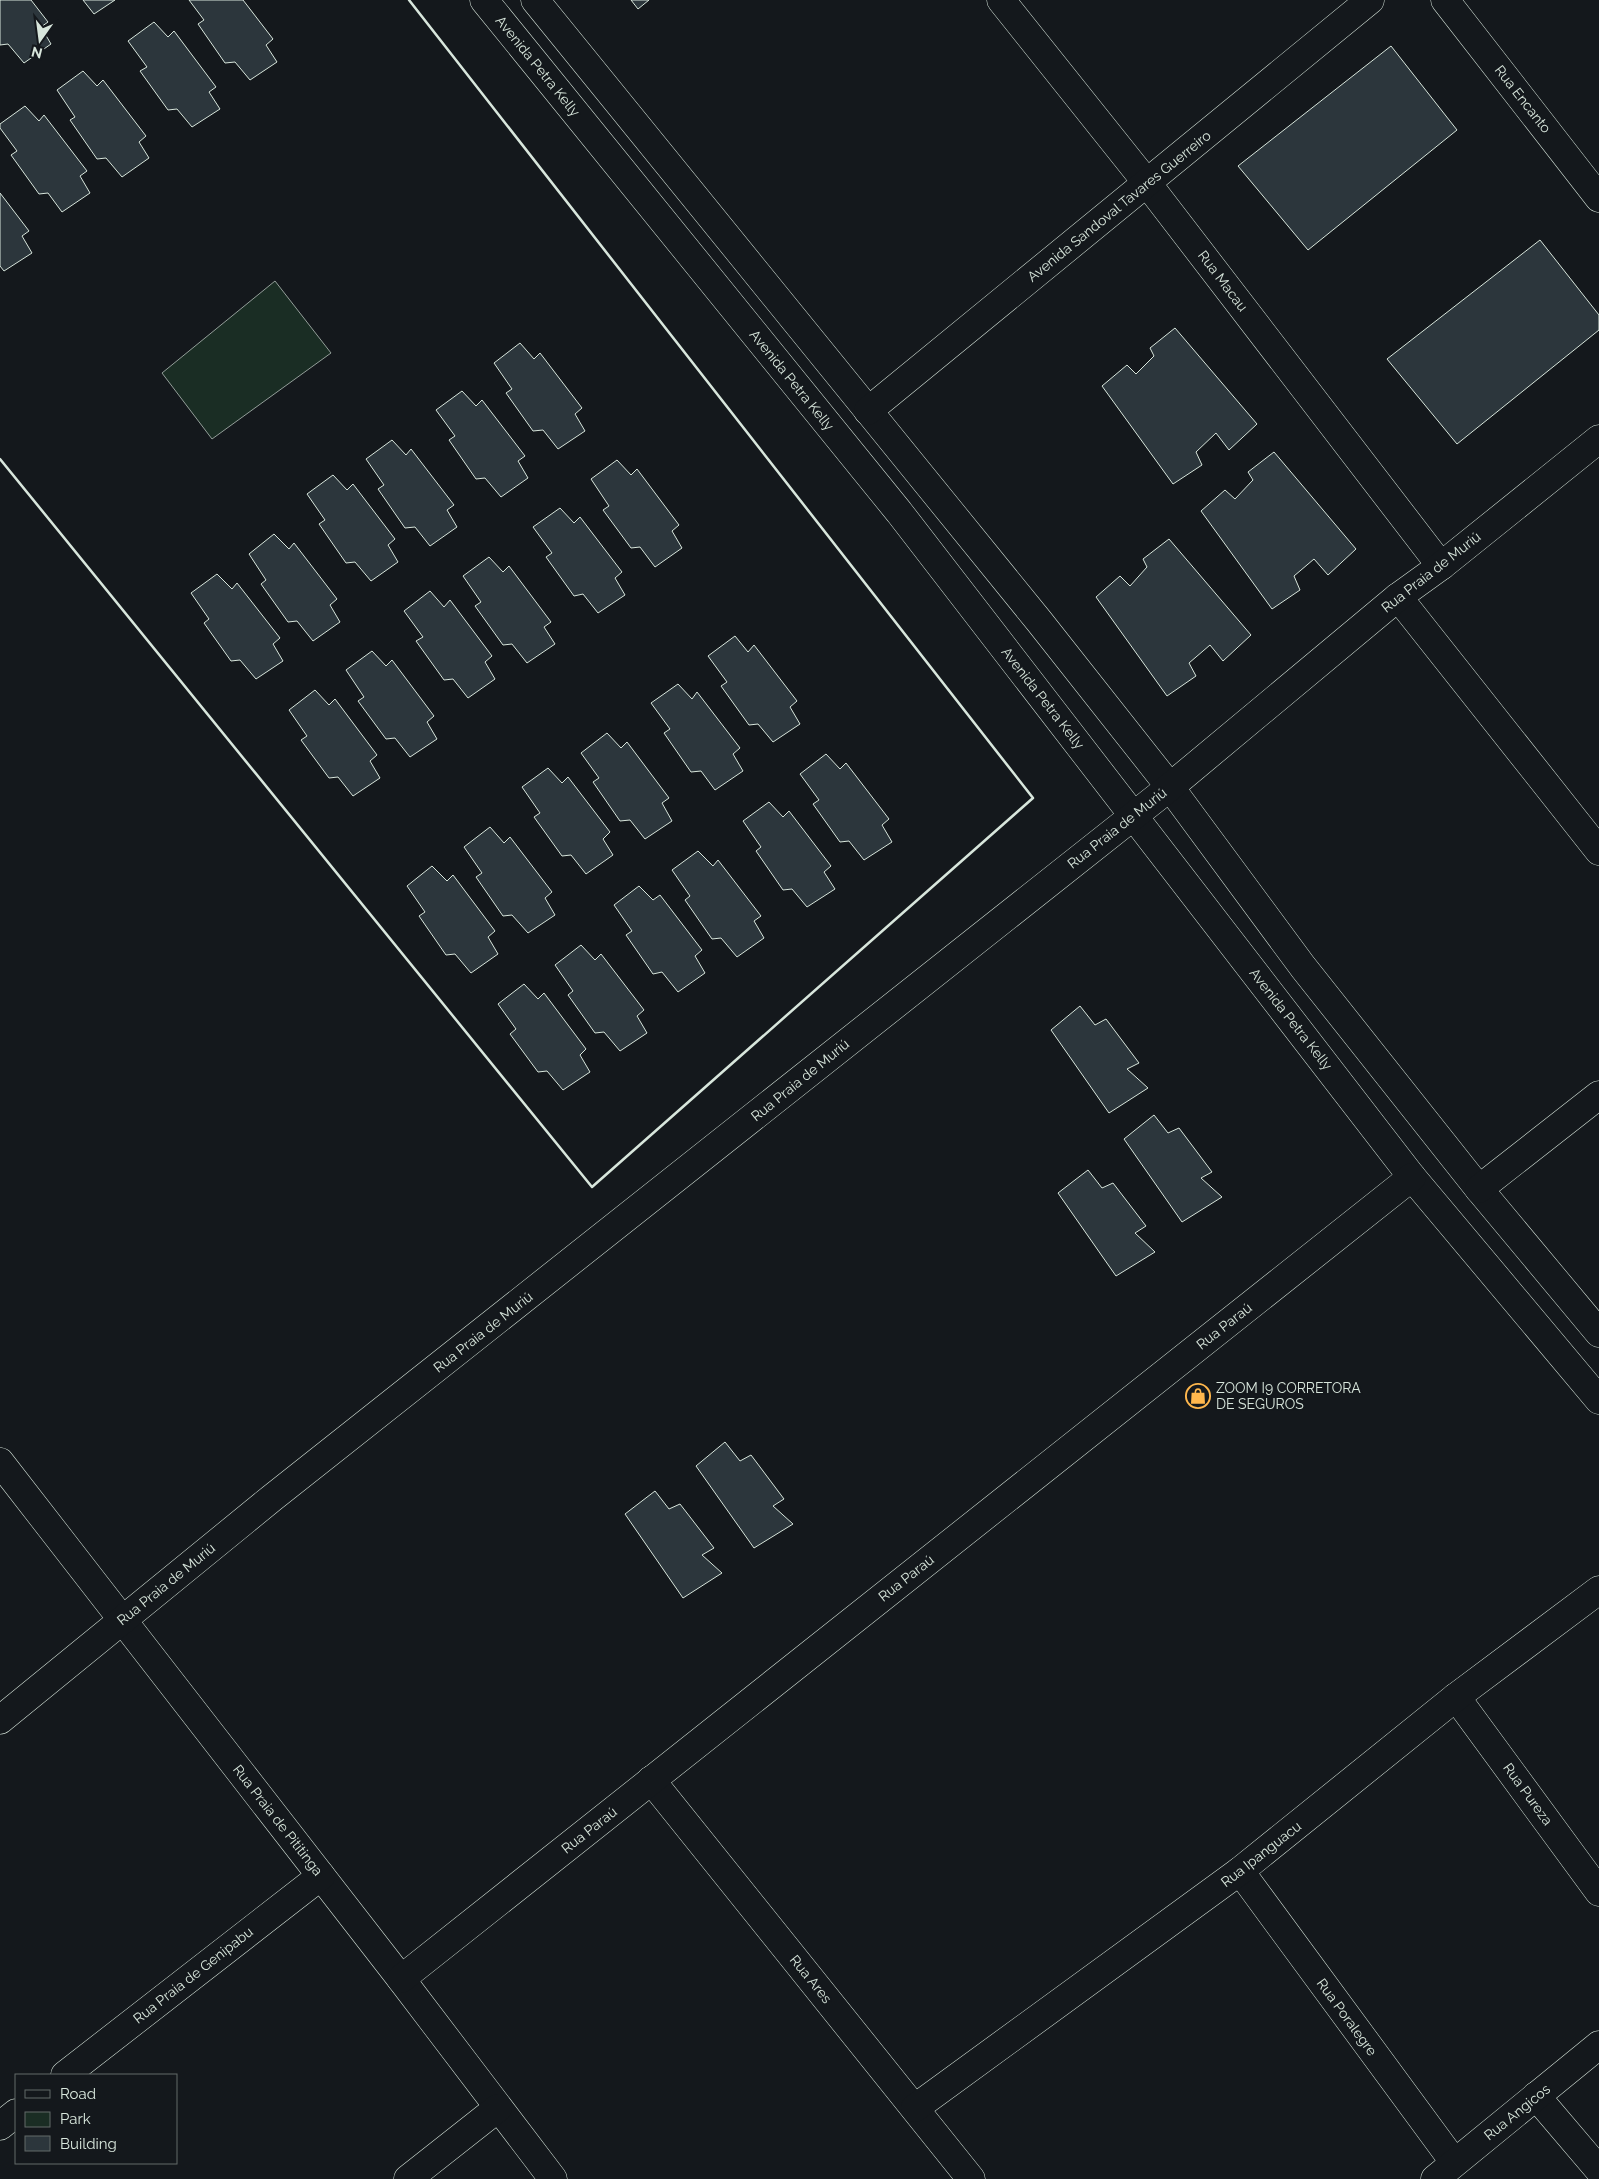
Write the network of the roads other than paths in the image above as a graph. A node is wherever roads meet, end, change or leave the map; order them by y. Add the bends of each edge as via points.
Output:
1 (484, 0) edge
2 (536, 0) edge
3 (1001, 0) edge
4 (1370, 0) edge
5 (1445, 0) edge
6 (665, 161) junction
7 (1148, 183) junction
8 (635, 185) junction
9 (1599, 198) edge
10 (868, 411) junction
11 (1599, 439) edge
12 (1441, 566) junction
13 (1398, 597) junction
14 (1170, 787) junction
15 (1134, 814) junction
16 (1599, 851) edge
17 (1599, 1095) edge
18 (1412, 1177) junction
19 (1479, 1189) junction
20 (1599, 1333) edge
21 (1599, 1400) edge
22 (0, 1462) edge
23 (1599, 1590) edge
24 (123, 1618) junction
25 (1456, 1697) junction
26 (0, 1720) edge
27 (651, 1780) junction
28 (1240, 1871) junction
29 (321, 1876) junction
30 (1599, 1892) edge
31 (401, 1979) junction
32 (1599, 2045) edge
33 (66, 2074) edge
34 (1536, 2096) junction
35 (498, 2108) junction
36 (915, 2108) junction
37 (15, 2114) edge
38 (0, 2126) edge
39 (1599, 2170) edge
40 (1445, 2171) edge
41 (408, 2179) edge
42 (553, 2179) edge
43 (971, 2179) edge

1 - 8 street, Avenida Petra Kelly
2 - 6 street
3 - 7 street, Rua Macau
4 - 7 street, Avenida Sandoval Tavares Guerreiro
5 - 9 street, Rua Encanto
6 - 8 street
6 - 10 street
7 - 10 street, Avenida Sandoval Tavares Guerreiro
7 - 12 street, Rua Macau
8 - 15 street, Avenida Petra Kelly via 899,512
10 - 14 street
11 - 12 street, Rua Praia de Muriú
12 - 13 street, Rua Praia de Muriú
13 - 14 street, Rua Praia de Muriú
13 - 16 street
14 - 15 street, Rua Praia de Muriú
14 - 19 street via 1303,967
15 - 18 street, Avenida Petra Kelly
15 - 24 street, Rua Praia de Muriú
17 - 19 street
18 - 21 street, Avenida Petra Kelly
18 - 27 street, Rua Paraú
19 - 20 street
22 - 24 street, Rua Praia de Pititinga
23 - 25 street, Rua Ipanguacu
24 - 26 street, Rua Praia de Muriú
24 - 29 street, Rua Praia de Pititinga
25 - 28 street, Rua Ipanguacu
25 - 30 street, Rua Pureza
27 - 31 street, Rua Paraú
27 - 36 street, Rua Ares
28 - 36 street, Rua Ipanguacu
28 - 40 street, Rua Poralegre
29 - 31 street, Rua Praia de Pititinga
29 - 33 street, Rua Praia de Genipabu
31 - 35 street, Rua Praia de Pititinga
32 - 34 street, Rua Angicos
34 - 39 street
34 - 40 street, Rua Angicos
35 - 41 street
35 - 42 street, Rua Praia de Pititinga
36 - 43 street, Rua Ares
37 - 38 street

